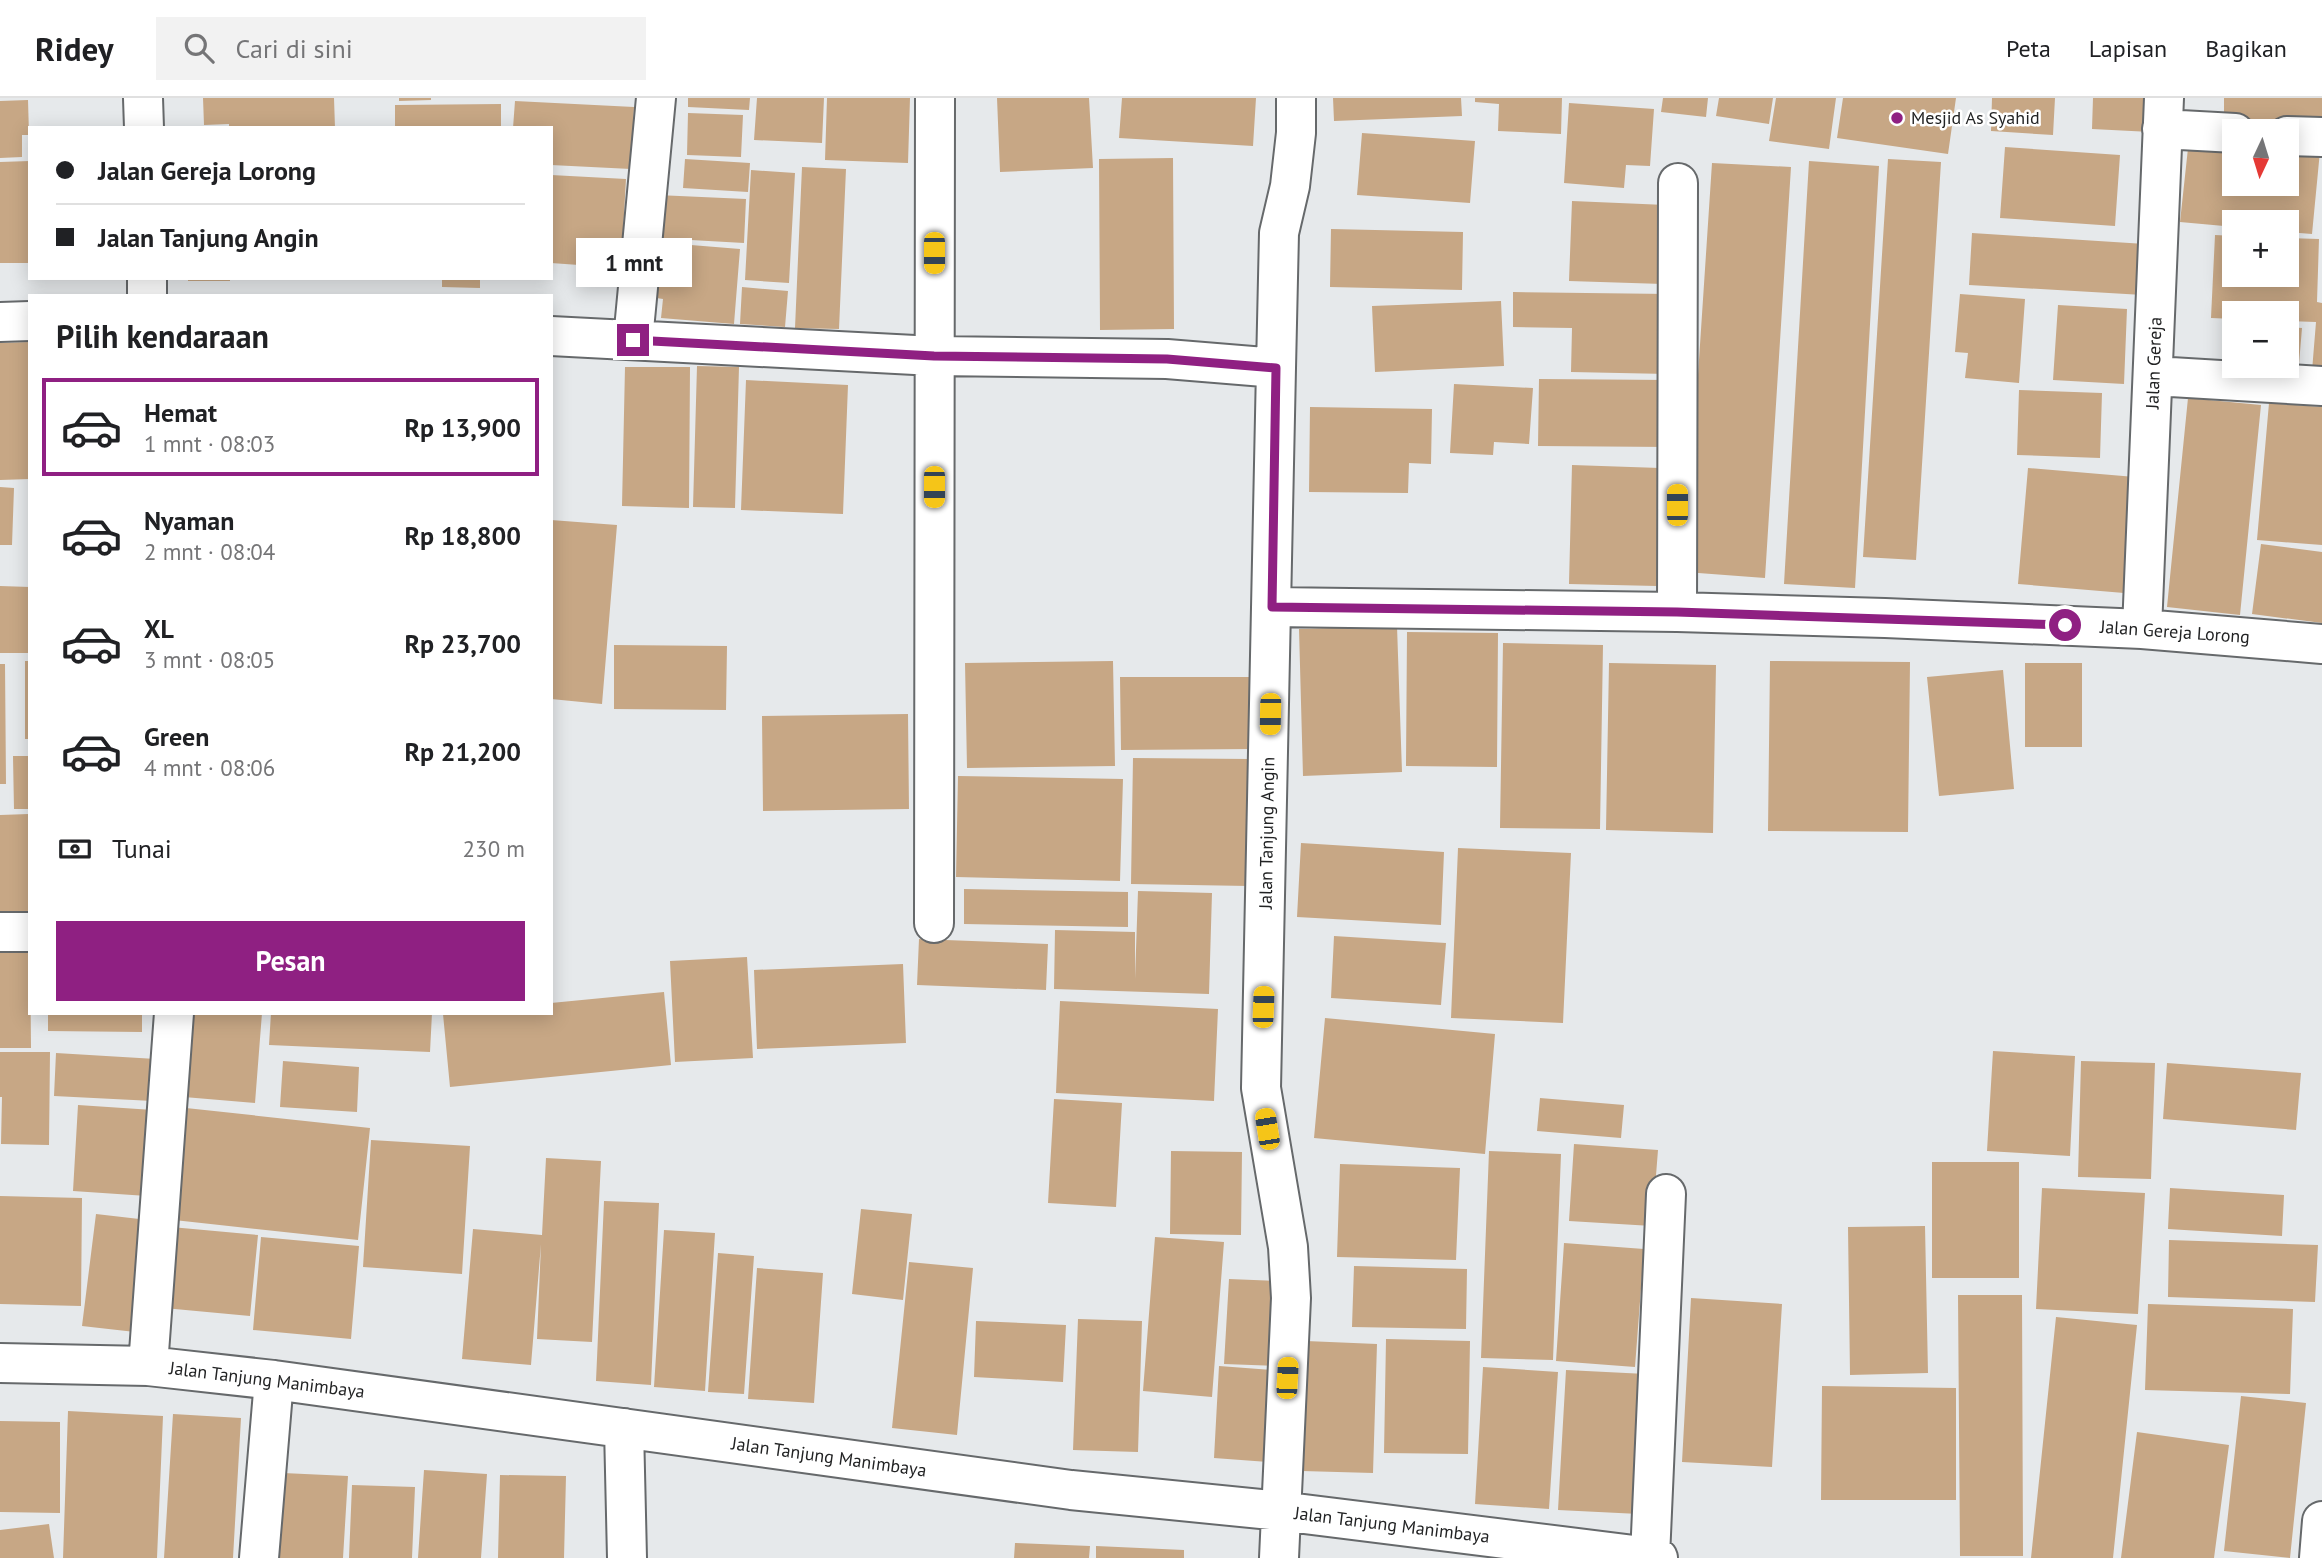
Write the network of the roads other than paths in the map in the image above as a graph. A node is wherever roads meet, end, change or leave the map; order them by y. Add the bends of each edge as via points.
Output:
1 (143, 98) edge
2 (656, 98) edge
3 (935, 98) edge
4 (1296, 98) edge
5 (2163, 113) edge
6 (144, 126) edge
7 (2222, 129) edge
8 (2300, 136) edge
9 (2322, 137) edge
10 (1678, 183) dead end
11 (28, 321) edge
12 (0, 322) edge
13 (553, 336) edge
14 (633, 340) junction
15 (934, 356) junction
16 (1276, 368) junction
17 (2154, 376) junction
18 (2322, 386) edge
19 (1272, 607) junction
20 (1677, 612) junction
21 (2142, 629) junction
22 (2322, 643) edge
23 (934, 923) dead end
24 (0, 932) edge
25 (28, 932) edge
26 (174, 1015) edge
27 (1666, 1194) dead end
28 (0, 1363) edge
29 (148, 1366) junction
30 (274, 1380) junction
31 (624, 1428) junction
32 (1280, 1511) junction
33 (2322, 1521) edge
34 (260, 1558) edge
35 (627, 1558) edge
36 (1279, 1558) edge
37 (1654, 1558) edge
38 (2319, 1558) edge

1 - 6 street
2 - 14 street
3 - 15 street
4 - 16 street, Jalan Tanjung Angin via 1290,186 1279,233
5 - 7 street
5 - 17 street, Jalan Gereja
8 - 9 street
10 - 20 street
11 - 12 street
13 - 14 street
14 - 15 street
15 - 16 street via 1167,359
15 - 23 street
16 - 19 street, Jalan Tanjung Angin
17 - 18 street
17 - 21 street, Jalan Gereja
19 - 20 street, Jalan Gereja Lorong
19 - 32 street, Jalan Tanjung Angin via 1261,1088 1288,1247 1291,1298
20 - 21 street, Jalan Gereja Lorong
21 - 22 street, Jalan Gereja Lorong
24 - 25 street
26 - 29 street
27 - 37 street
28 - 29 street, Jalan Tanjung Manimbaya
29 - 30 street, Jalan Tanjung Manimbaya
30 - 31 street, Jalan Tanjung Manimbaya
30 - 34 street
31 - 32 street, Jalan Tanjung Manimbaya via 1071,1490
31 - 35 street
32 - 36 street, Jalan Tanjung Angin
32 - 37 street, Jalan Tanjung Manimbaya
33 - 38 street

